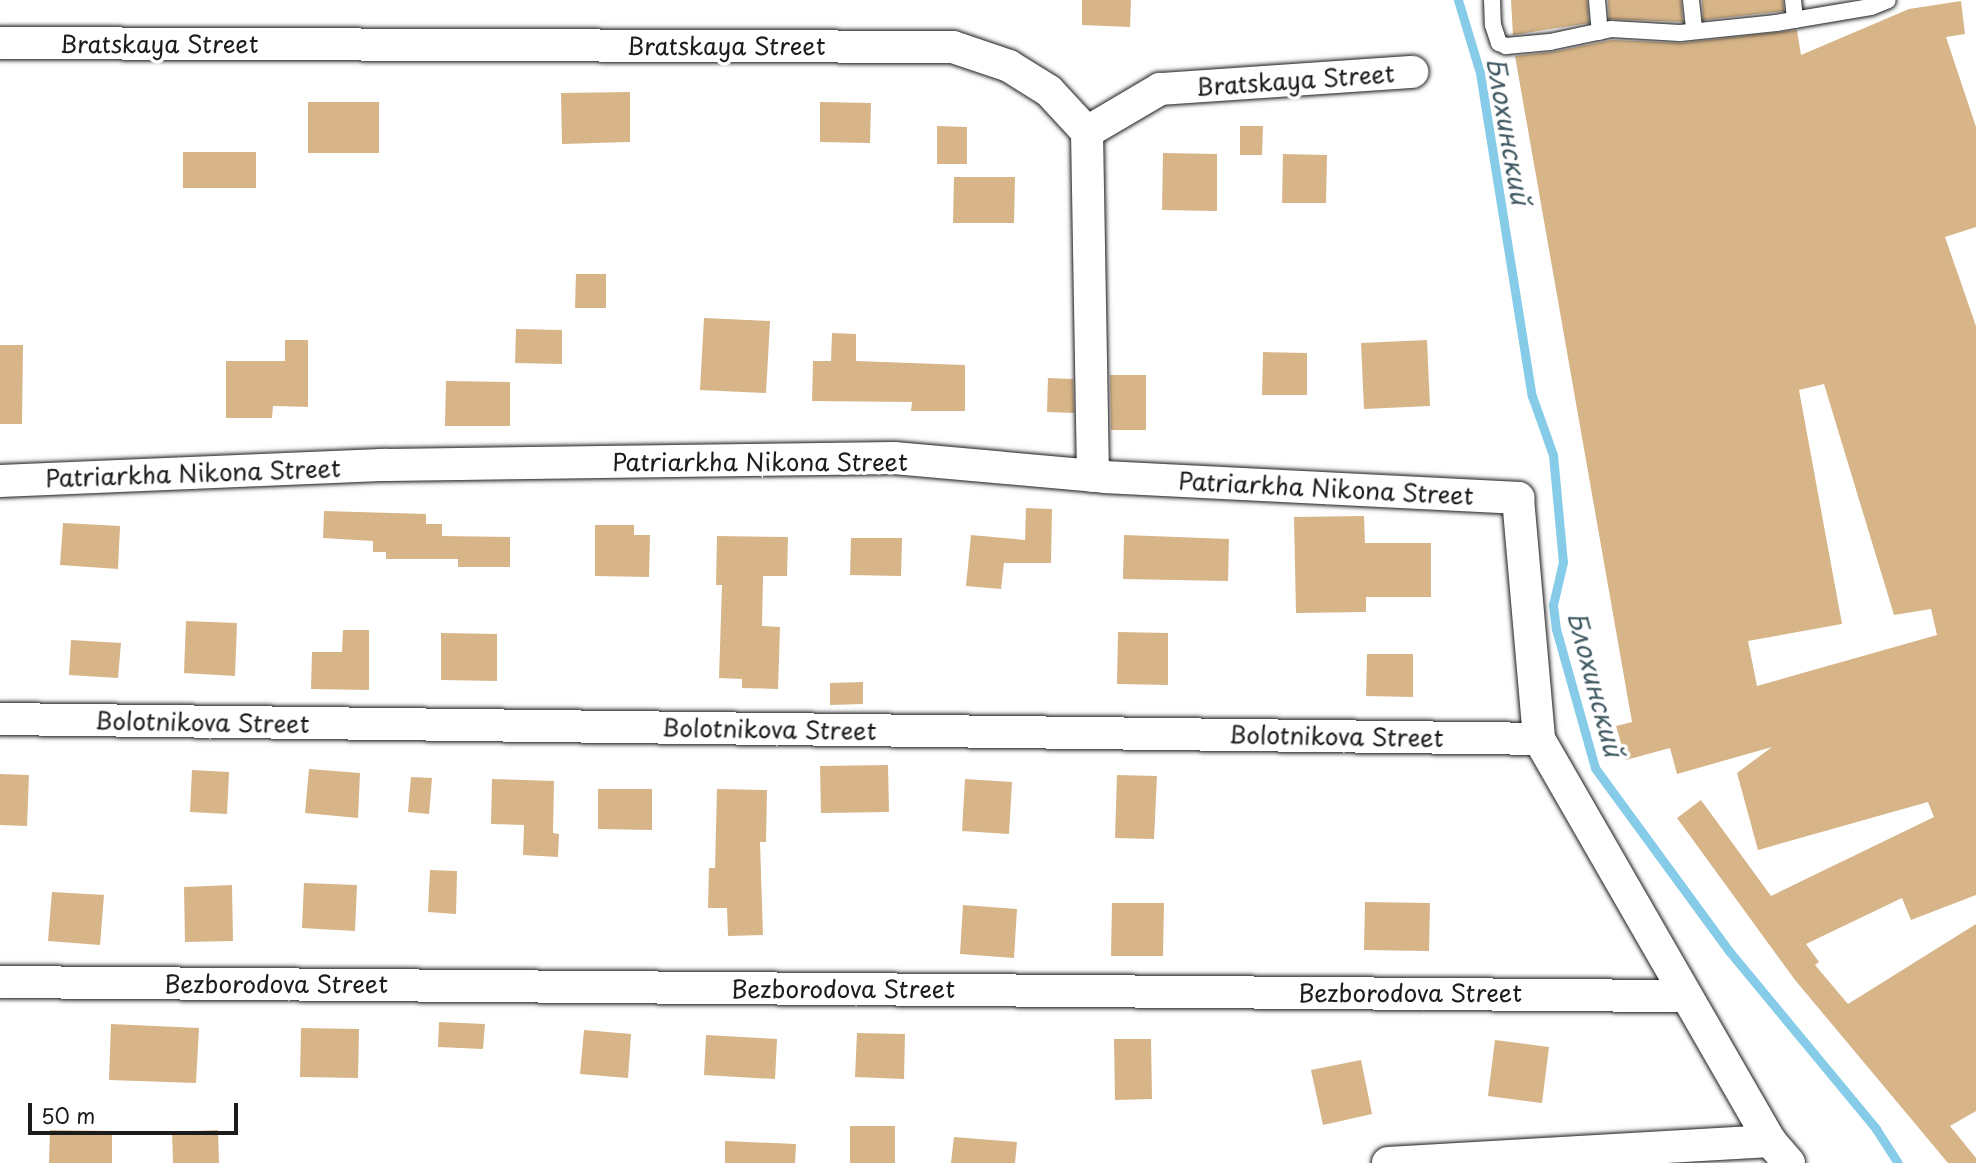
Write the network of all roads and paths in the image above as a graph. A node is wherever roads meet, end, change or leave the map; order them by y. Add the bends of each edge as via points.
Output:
1 (1492, 0) edge
2 (1597, 0) edge
3 (1691, 0) edge
4 (1793, 0) edge
5 (1888, 0) edge
6 (1795, 20) junction
7 (1694, 31) junction
8 (1600, 32) junction
9 (0, 43) edge
10 (1412, 72) dead end
11 (1087, 132) junction
12 (1093, 476) junction
13 (0, 481) edge
14 (0, 719) edge
15 (1539, 739) junction
16 (0, 982) edge
17 (1685, 996) junction
18 (1780, 1152) edge
19 (1545, 1159) edge
20 (1388, 1163) edge

1 - 8 lane via 1493,25 1499,43 1506,46
2 - 8 lane
3 - 7 lane
4 - 6 lane
5 - 6 lane
6 - 7 lane
7 - 8 lane
9 - 11 street, Bratskaya Street via 953,47 1009,66 1049,91
10 - 11 street, Bratskaya Street via 1160,89
11 - 12 street
12 - 13 street, Patriarkha Nikona Street via 894,458 387,465
12 - 15 street, Patriarkha Nikona Street via 1518,498
14 - 15 street, Bolotnikova Street
15 - 17 street
16 - 17 street, Bezborodova Street
17 - 18 street
18 - 19 street
19 - 20 street

